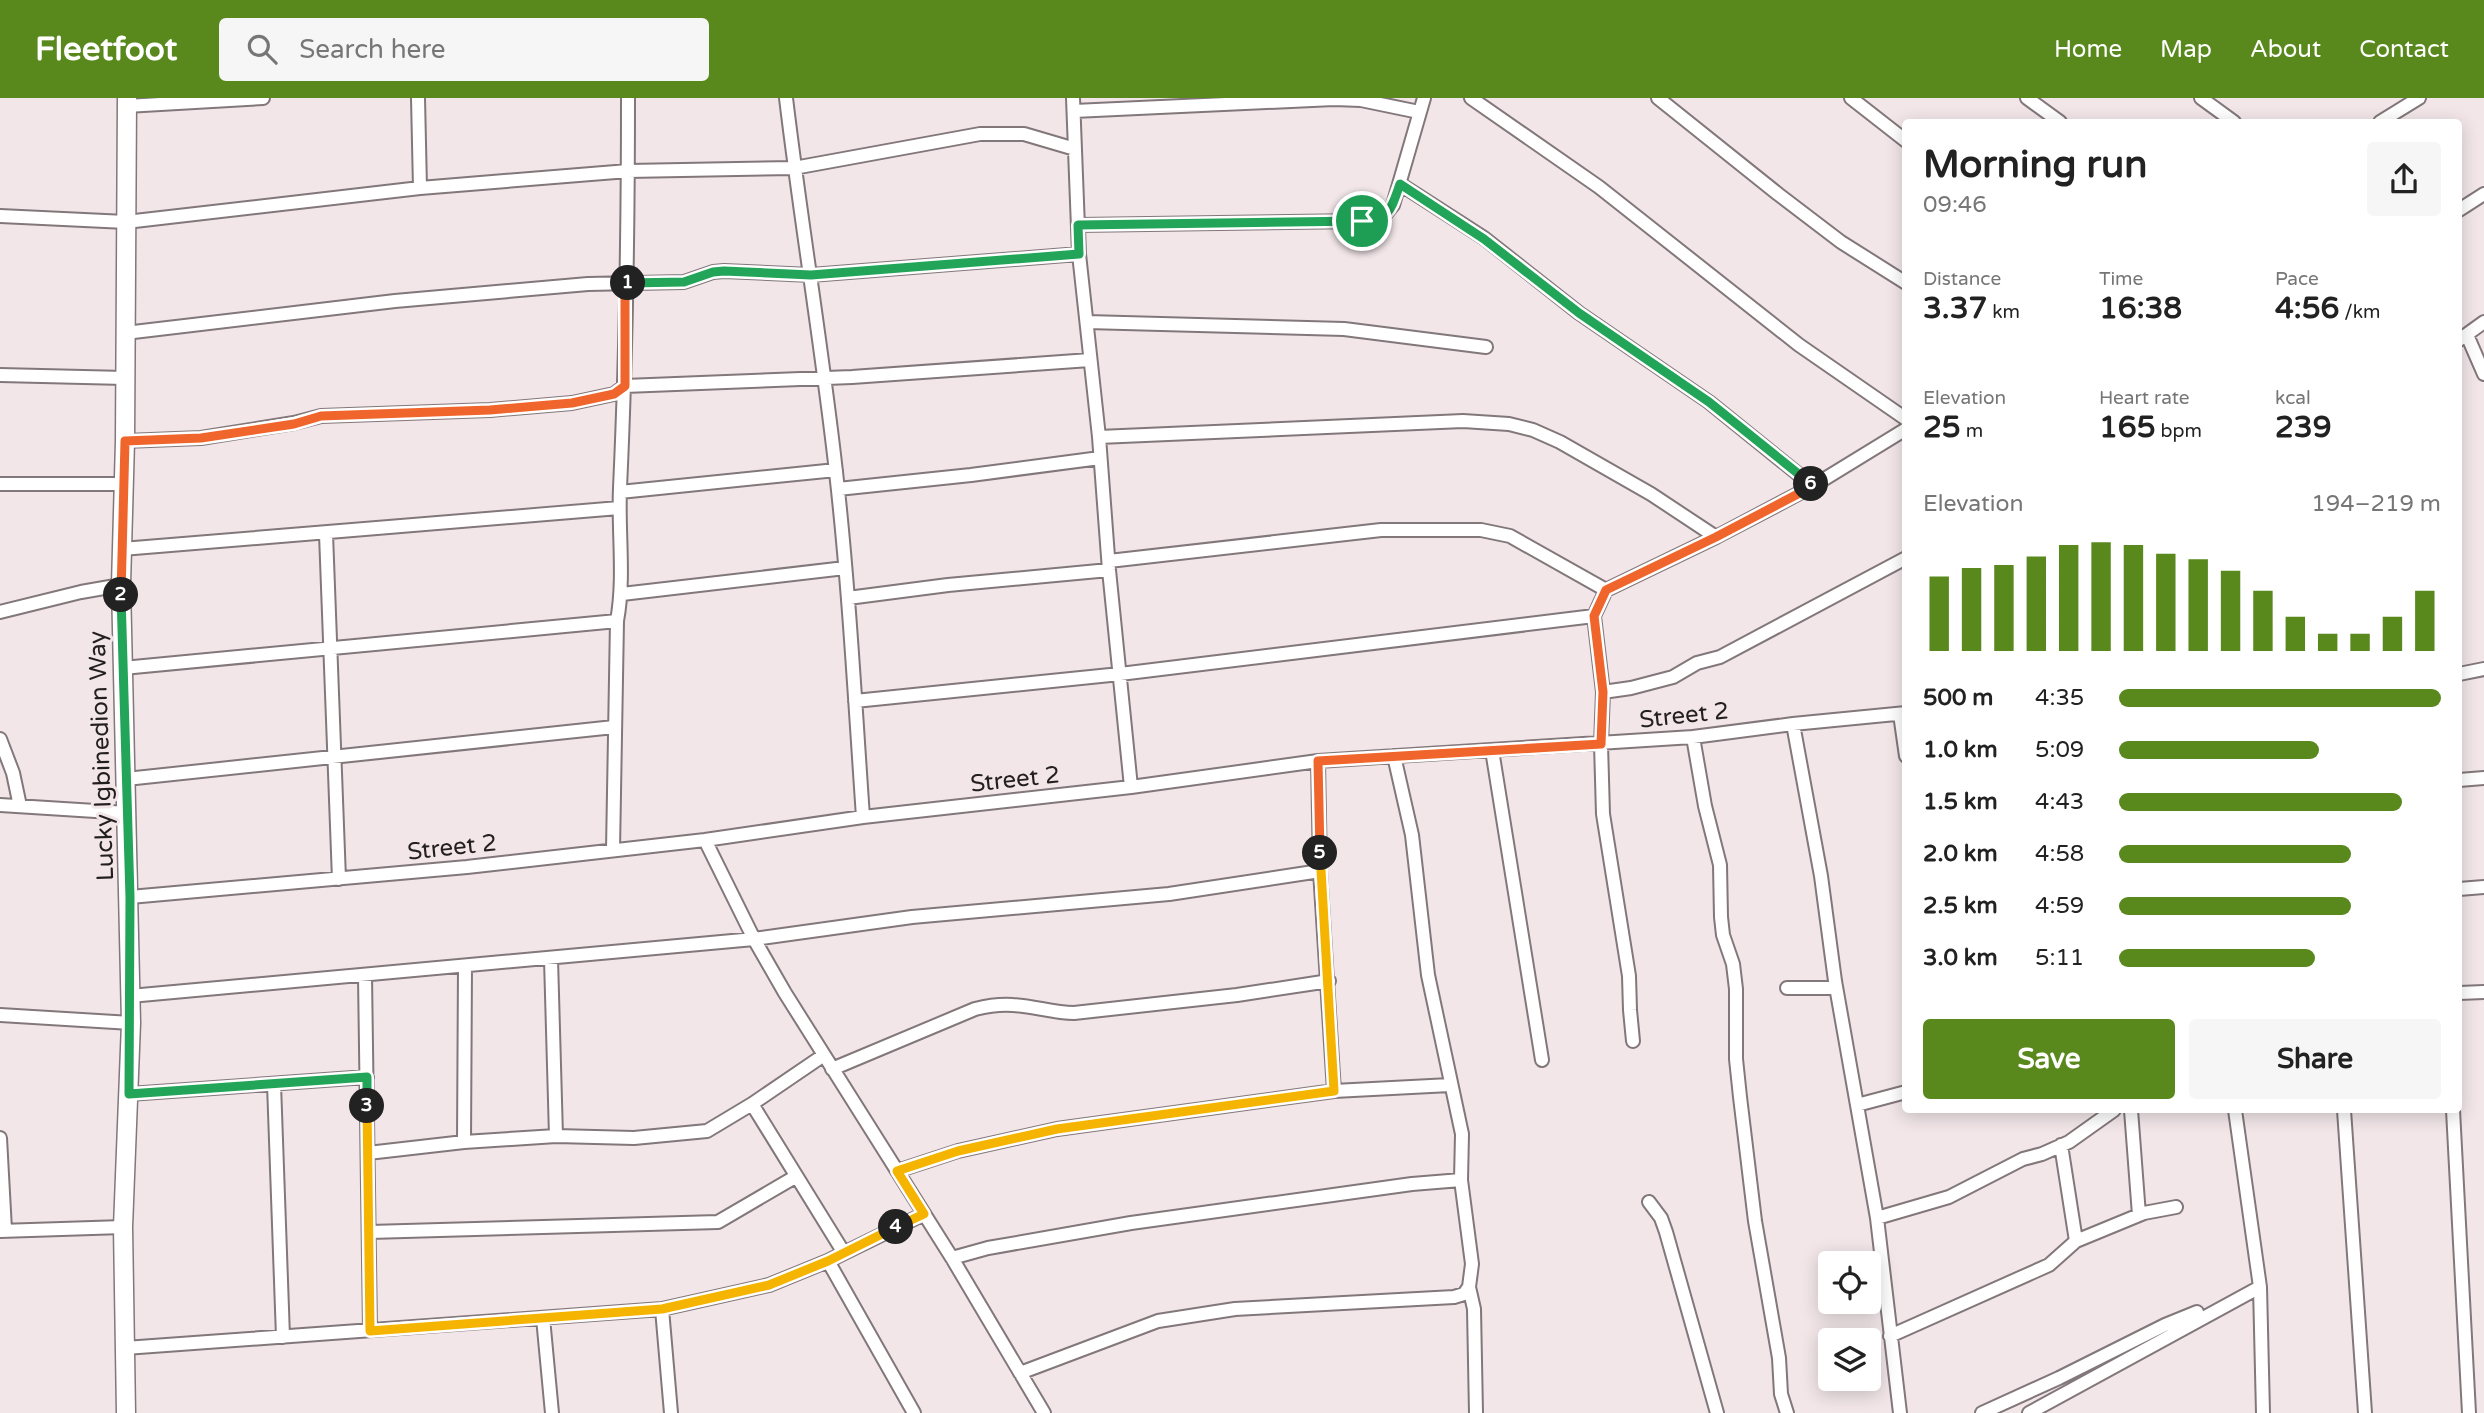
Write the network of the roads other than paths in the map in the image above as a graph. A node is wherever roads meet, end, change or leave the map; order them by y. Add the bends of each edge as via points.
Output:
1 (263, 98) edge
2 (418, 98) edge
3 (628, 98) edge
4 (786, 98) edge
5 (1424, 98) edge
6 (1471, 98) edge
7 (1658, 98) edge
8 (1851, 98) edge
9 (2027, 98) edge
10 (2201, 98) edge
11 (2416, 99) edge
12 (127, 102) edge
13 (1073, 105) edge
14 (1419, 112) junction
15 (2056, 119) edge
16 (2230, 119) edge
17 (2385, 119) edge
18 (1902, 138) edge
19 (1076, 149) junction
20 (794, 168) junction
21 (628, 171) junction
22 (1400, 184) junction
23 (420, 188) junction
24 (2484, 194) edge
25 (2462, 208) edge
26 (0, 216) edge
27 (127, 222) junction
28 (1078, 225) junction
29 (1079, 254) junction
30 (811, 275) junction
31 (1902, 280) edge
32 (625, 283) junction
33 (1087, 322) junction
34 (2484, 322) edge
35 (125, 333) junction
36 (2463, 338) edge
37 (1486, 347) dead end
38 (1090, 360) junction
39 (2484, 374) edge
40 (0, 375) edge
41 (125, 378) junction
42 (825, 378) junction
43 (625, 386) junction
44 (1902, 416) edge
45 (1902, 431) edge
46 (1099, 437) junction
47 (125, 441) junction
48 (1100, 458) junction
49 (836, 470) junction
50 (0, 484) edge
51 (124, 484) junction
52 (1813, 486) junction
53 (838, 489) junction
54 (620, 492) junction
55 (619, 508) junction
56 (326, 534) junction
57 (1716, 537) junction
58 (122, 549) junction
59 (1902, 560) edge
60 (1109, 566) junction
61 (845, 568) junction
62 (121, 585) junction
63 (1606, 590) junction
64 (622, 594) junction
65 (848, 598) junction
66 (0, 612) edge
67 (1594, 616) junction
68 (617, 621) junction
69 (331, 648) junction
70 (123, 668) junction
71 (2484, 669) edge
72 (2462, 673) edge
73 (1120, 674) junction
74 (1603, 692) junction
75 (855, 701) junction
76 (1902, 714) edge
77 (1793, 724) junction
78 (614, 727) junction
79 (1693, 737) junction
80 (0, 739) edge
81 (1601, 744) junction
82 (1492, 750) junction
83 (1394, 756) junction
84 (334, 758) junction
85 (1318, 761) junction
86 (2484, 778) edge
87 (127, 779) junction
88 (2462, 780) edge
89 (1131, 787) junction
90 (0, 805) edge
91 (20, 806) junction
92 (127, 813) junction
93 (863, 817) junction
94 (705, 840) junction
95 (613, 850) junction
96 (1320, 872) junction
97 (339, 879) junction
98 (2484, 887) edge
99 (2462, 889) edge
100 (130, 897) junction
101 (754, 939) junction
102 (551, 959) junction
103 (465, 966) junction
104 (365, 976) junction
105 (1329, 981) junction
106 (1787, 988) dead end
107 (1836, 988) junction
108 (2484, 992) edge
109 (2462, 993) edge
110 (130, 996) junction
111 (0, 1015) edge
112 (131, 1023) junction
113 (1633, 1041) dead end
114 (824, 1055) junction
115 (1542, 1060) dead end
116 (832, 1069) junction
117 (367, 1077) junction
118 (274, 1084) junction
119 (1450, 1085) junction
120 (1334, 1091) junction
121 (1902, 1093) edge
122 (129, 1094) junction
123 (752, 1104) junction
124 (1857, 1105) junction
125 (2109, 1113) edge
126 (2131, 1113) edge
127 (2235, 1113) edge
128 (2344, 1113) edge
129 (2453, 1113) edge
130 (555, 1136) junction
131 (0, 1138) edge
132 (464, 1142) junction
133 (2061, 1146) junction
134 (368, 1153) junction
135 (897, 1171) junction
136 (795, 1177) junction
137 (1461, 1180) junction
138 (1649, 1202) dead end
139 (2176, 1207) dead end
140 (924, 1214) junction
141 (2139, 1215) junction
142 (1877, 1218) junction
143 (123, 1227) junction
144 (2, 1230) edge
145 (370, 1233) junction
146 (2076, 1241) junction
147 (844, 1253) junction
148 (953, 1258) junction
149 (828, 1261) junction
150 (1469, 1287) junction
151 (2260, 1287) junction
152 (662, 1309) junction
153 (2211, 1313) junction
154 (543, 1318) junction
155 (370, 1331) junction
156 (1890, 1336) junction
157 (283, 1337) junction
158 (125, 1348) junction
159 (1020, 1373) junction
160 (126, 1413) edge
161 (547, 1413) edge
162 (671, 1413) edge
163 (914, 1413) edge
164 (1044, 1413) edge
165 (1476, 1413) edge
166 (1717, 1413) edge
167 (1787, 1413) edge
168 (1900, 1413) edge
169 (1983, 1413) edge
170 (2029, 1413) edge
171 (2263, 1413) edge
172 (2365, 1413) edge
173 (2469, 1413) edge

1 - 12 street
2 - 23 street
3 - 21 street
4 - 20 street
5 - 14 street
6 - 44 street via 1599,187 1799,345
7 - 31 street via 1841,242
8 - 18 street
9 - 15 street
10 - 16 street
11 - 17 street
12 - 27 street, Lucky Igbinedion Way
13 - 14 street via 1334,99
13 - 19 street
14 - 22 street
19 - 20 street via 1024,134 980,134
19 - 28 street
20 - 21 street
20 - 30 street
21 - 23 street
21 - 32 street
22 - 28 street via 1388,214 1375,221
22 - 52 street via 1709,402
23 - 27 street
24 - 25 street
26 - 27 street
27 - 35 street, Lucky Igbinedion Way
28 - 29 street
29 - 30 street
29 - 33 street
30 - 32 street via 724,271 684,282
30 - 42 street
32 - 35 street via 395,300
32 - 43 street
33 - 37 street via 1344,329
33 - 38 street
34 - 36 street
35 - 41 street, Lucky Igbinedion Way
36 - 39 street
38 - 42 street
38 - 46 street
40 - 41 street
41 - 47 street, Lucky Igbinedion Way
42 - 43 street
42 - 49 street
43 - 47 street via 614,394 572,403 321,416 201,438
43 - 54 street
45 - 52 street
46 - 48 street
46 - 57 street via 1463,421 1508,424 1560,442
47 - 51 street, Lucky Igbinedion Way
48 - 53 street
48 - 60 street
49 - 53 street
49 - 54 street
50 - 51 street
51 - 58 street, Lucky Igbinedion Way
52 - 57 street
53 - 61 street
54 - 55 street
55 - 56 street
55 - 64 street
56 - 58 street
56 - 69 street
57 - 63 street
58 - 62 street, Lucky Igbinedion Way
59 - 74 street via 1720,657 1673,677
60 - 63 street via 1381,530 1481,530 1510,536
60 - 65 street
60 - 73 street
61 - 64 street
61 - 65 street
62 - 66 street
62 - 70 street, Lucky Igbinedion Way
63 - 67 street
64 - 68 street
65 - 75 street
67 - 73 street
67 - 74 street
68 - 69 street
68 - 78 street
69 - 70 street
69 - 84 street
70 - 87 street, Lucky Igbinedion Way
71 - 72 street
73 - 75 street
73 - 89 street
74 - 81 street
75 - 93 street
76 - 77 street, Street 2
77 - 79 street, Street 2
77 - 107 street
78 - 84 street
78 - 95 street
79 - 81 street, Street 2
79 - 167 street via 1720,865 1721,917 1736,989 1736,1059 1755,1221
80 - 91 street
81 - 82 street, Street 2
81 - 113 street via 1603,814 1629,976
82 - 83 street, Street 2
82 - 115 street
83 - 85 street, Street 2
83 - 119 street via 1412,835 1428,975
84 - 87 street
84 - 97 street
85 - 89 street, Street 2
85 - 96 street
86 - 88 street
87 - 92 street, Lucky Igbinedion Way
89 - 93 street, Street 2
90 - 91 street
91 - 92 street
92 - 100 street, Lucky Igbinedion Way
93 - 94 street, Street 2
94 - 95 street, Street 2
94 - 101 street
95 - 97 street, Street 2
96 - 101 street via 1169,894 912,917
96 - 105 street
97 - 100 street, Street 2
98 - 99 street
100 - 110 street, Lucky Igbinedion Way
101 - 102 street
101 - 114 street
102 - 103 street
102 - 130 street
103 - 104 street
103 - 132 street
104 - 110 street
104 - 117 street
105 - 116 street via 1074,1013 995,1005 975,1009
105 - 120 street
106 - 107 street
107 - 124 street
108 - 109 street
110 - 112 street, Lucky Igbinedion Way
111 - 112 street
112 - 122 street, Lucky Igbinedion Way
114 - 116 street
114 - 123 street
116 - 135 street
117 - 118 street
117 - 134 street
118 - 122 street
118 - 157 street
119 - 120 street
119 - 137 street via 1462,1134
120 - 135 street via 1057,1129 958,1151
121 - 124 street
122 - 143 street, Lucky Igbinedion Way
123 - 130 street via 706,1131 634,1138
123 - 136 street
124 - 142 street
125 - 133 street
126 - 141 street
127 - 151 street
128 - 172 street
129 - 173 street
130 - 132 street
131 - 144 street
132 - 134 street
133 - 142 street via 2023,1159 1949,1196
133 - 146 street
134 - 145 street
135 - 140 street
136 - 145 street via 718,1222
136 - 147 street
137 - 148 street via 1131,1223
137 - 150 street via 1471,1253
138 - 166 street via 1666,1232
139 - 141 street
140 - 147 street
140 - 148 street
141 - 146 street
142 - 156 street
143 - 144 street
143 - 158 street, Lucky Igbinedion Way
145 - 155 street
146 - 156 street via 2049,1265
147 - 149 street
148 - 159 street
149 - 152 street via 769,1285
149 - 163 street
150 - 159 street via 1454,1297 1235,1309 1158,1321
150 - 165 street via 1474,1309
151 - 153 street
151 - 171 street
152 - 154 street
152 - 162 street
153 - 169 street via 2197,1311 2165,1325
153 - 170 street
154 - 155 street
154 - 161 street
155 - 157 street
156 - 168 street
157 - 158 street
158 - 160 street, Lucky Igbinedion Way
159 - 164 street

